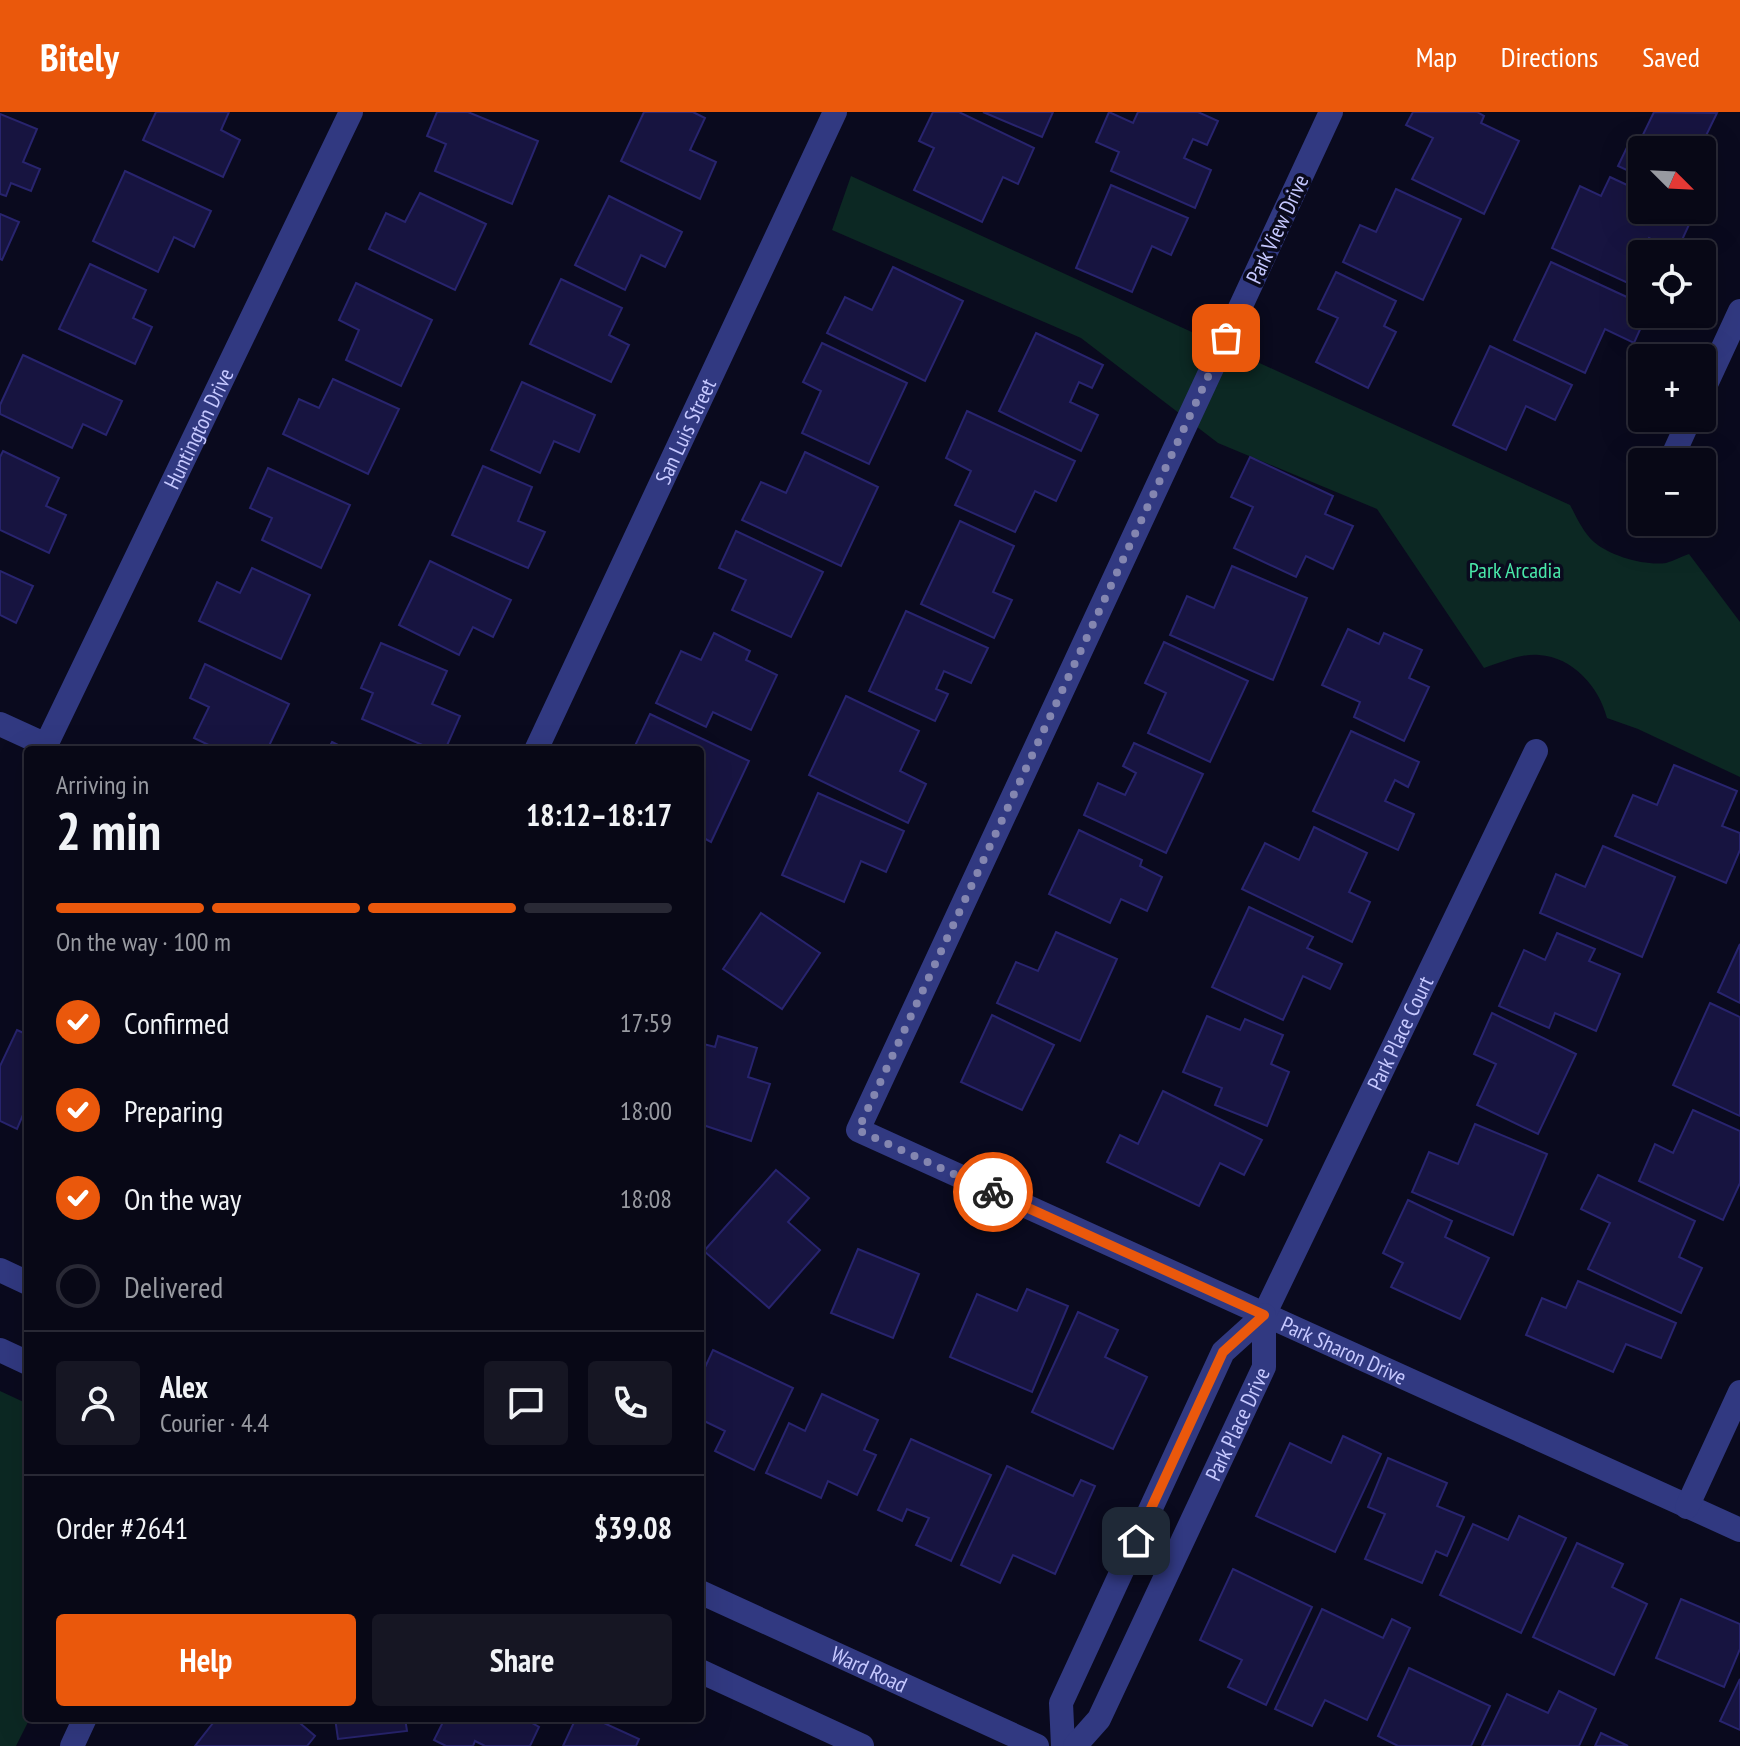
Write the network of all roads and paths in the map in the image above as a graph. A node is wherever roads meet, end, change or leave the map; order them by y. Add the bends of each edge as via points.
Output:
1 (351, 112) edge
2 (835, 112) edge
3 (1331, 112) edge
4 (1740, 311) edge
5 (1716, 363) edge
6 (0, 724) edge
7 (538, 746) edge
8 (1536, 751) dead end
9 (858, 1130) joint
10 (0, 1270) edge
11 (24, 1281) edge
12 (1264, 1315) junction
13 (0, 1350) edge
14 (24, 1361) edge
15 (1740, 1392) edge
16 (1687, 1507) junction
17 (1740, 1530) edge
18 (704, 1594) edge
19 (704, 1673) edge
20 (83, 1722) edge
21 (72, 1746) edge
22 (862, 1746) edge
23 (1037, 1746) edge
24 (1063, 1746) edge
25 (1075, 1746) edge

1 - 6 street, Huntington Drive via 46,745
2 - 7 street, San Luis Street
3 - 9 street, Park View Drive
4 - 5 street
8 - 12 street, Park Place Court
9 - 12 street, Park Sharon Drive
10 - 11 street
12 - 16 street, Park Sharon Drive
12 - 24 street, Park Place Drive via 1223,1352 1061,1703
12 - 25 street, Park Place Drive via 1264,1367 1099,1719
13 - 14 street
15 - 16 street
16 - 17 street, Park Sharon Drive
18 - 23 street, Ward Road
19 - 22 street
20 - 21 street

